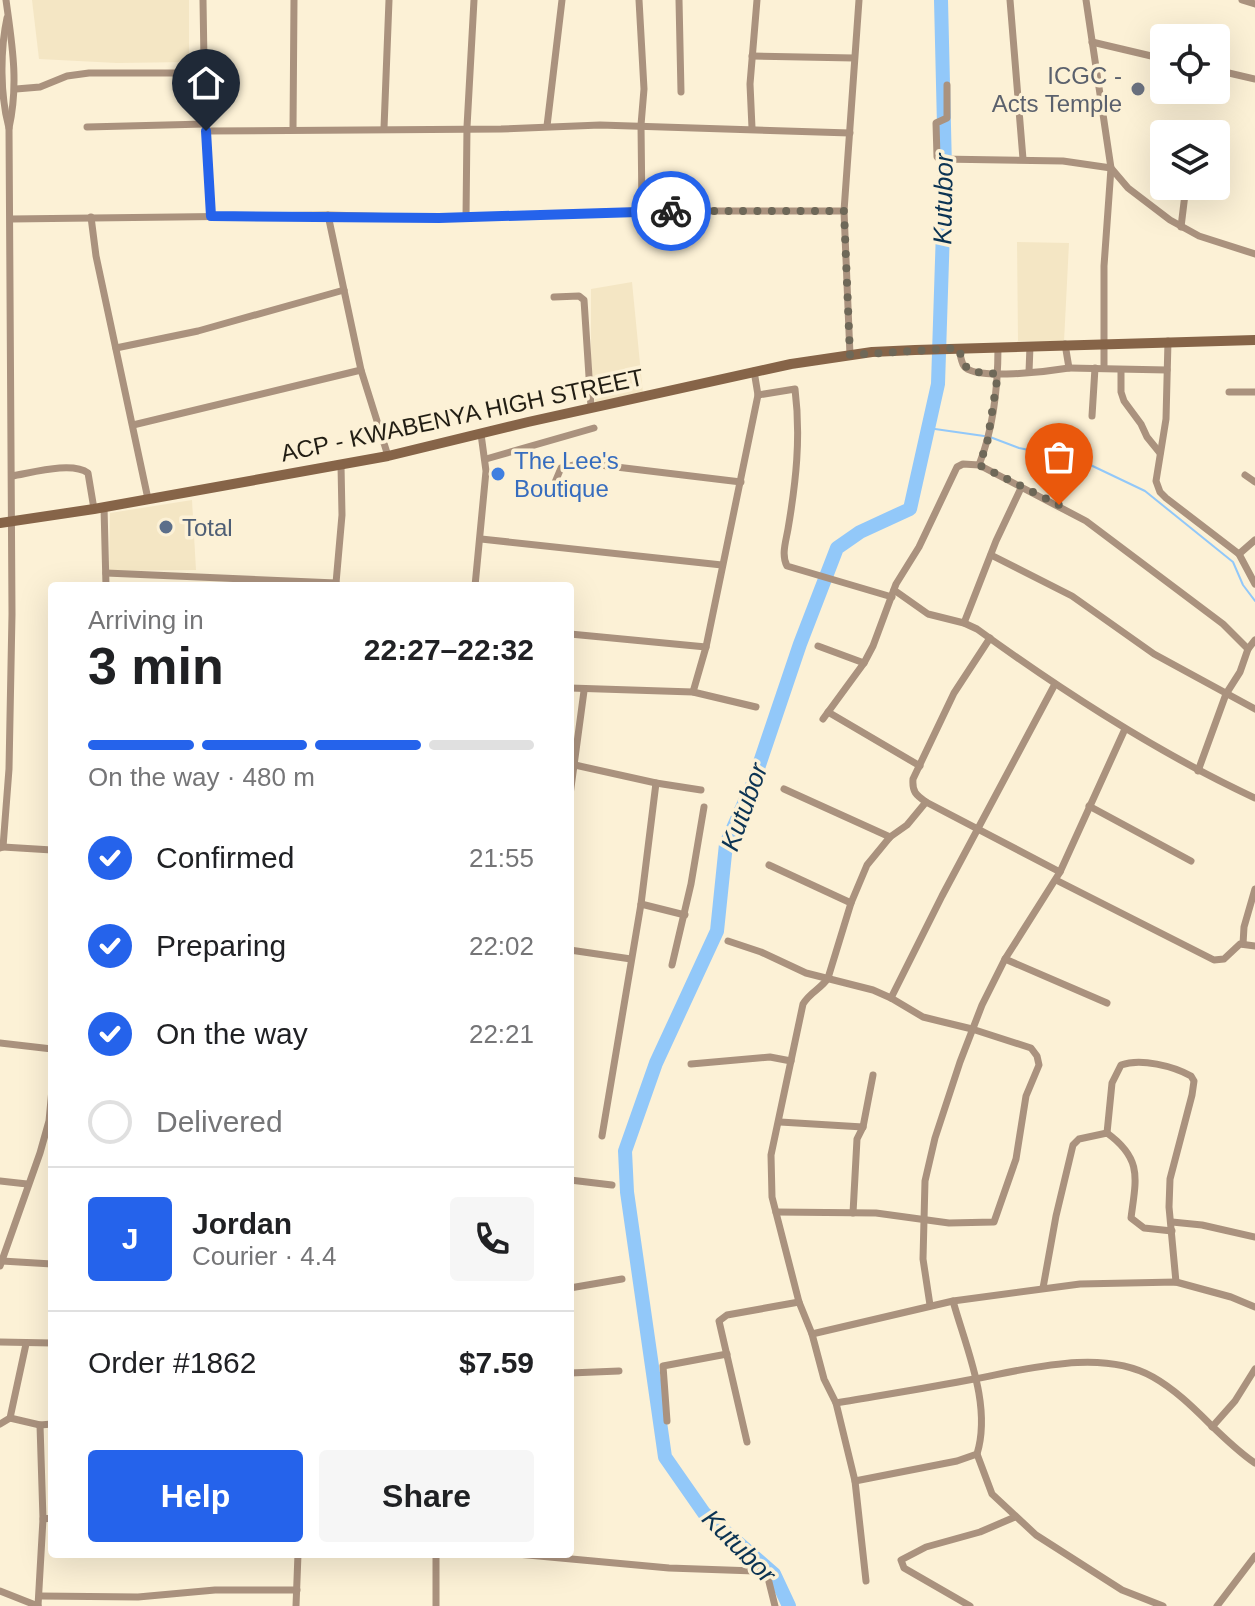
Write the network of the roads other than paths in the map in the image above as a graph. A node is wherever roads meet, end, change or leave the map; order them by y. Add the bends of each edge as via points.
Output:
1 (6, 0) edge
2 (203, 0) edge
3 (294, 0) edge
4 (389, 0) edge
5 (474, 0) edge
6 (562, 0) edge
7 (639, 0) edge
8 (679, 0) edge
9 (757, 0) edge
10 (859, 0) edge
11 (1010, 0) edge
12 (1086, 0) edge
13 (1242, 0) edge
14 (1255, 4) edge
15 (8, 16) junction
16 (1092, 42) junction
17 (752, 56) junction
18 (1150, 56) edge
19 (854, 58) junction
20 (204, 73) junction
21 (1230, 73) edge
22 (1255, 79) edge
23 (947, 85) dead end
24 (16, 89) junction
25 (681, 92) dead end
26 (2, 113) edge
27 (641, 125) junction
28 (547, 126) junction
29 (87, 127) dead end
30 (205, 127) junction
31 (467, 127) junction
32 (9, 128) junction
33 (384, 128) junction
34 (752, 128) junction
35 (293, 129) junction
36 (850, 133) junction
37 (1023, 159) junction
38 (1111, 168) junction
39 (1184, 200) edge
40 (642, 211) junction
41 (844, 211) junction
42 (328, 215) junction
43 (211, 216) junction
44 (91, 217) junction
45 (466, 217) junction
46 (11, 219) junction
47 (1181, 227) junction
48 (1255, 254) edge
49 (344, 290) junction
50 (554, 297) dead end
51 (1255, 340) edge
52 (1168, 341) junction
53 (1065, 344) junction
54 (1103, 344) junction
55 (1030, 345) junction
56 (998, 347) junction
57 (116, 348) junction
58 (953, 348) junction
59 (850, 355) junction
60 (1069, 368) junction
61 (1100, 368) junction
62 (361, 370) junction
63 (1121, 370) junction
64 (1167, 370) junction
65 (754, 371) junction
66 (1029, 372) junction
67 (998, 374) junction
68 (0, 377) edge
69 (12, 377) junction
70 (1229, 392) dead end
71 (1255, 392) edge
72 (758, 395) junction
73 (591, 407) junction
74 (1092, 416) dead end
75 (133, 425) junction
76 (594, 428) dead end
77 (481, 434) junction
78 (1160, 453) junction
79 (388, 456) junction
80 (486, 459) junction
81 (341, 465) junction
82 (979, 465) junction
83 (1245, 475) dead end
84 (12, 476) junction
85 (741, 482) junction
86 (1255, 482) edge
87 (553, 487) dead end
88 (1021, 488) junction
89 (148, 499) junction
90 (99, 508) junction
91 (12, 521) junction
92 (0, 523) edge
93 (481, 539) junction
94 (1255, 540) edge
95 (1239, 554) junction
96 (991, 555) junction
97 (722, 565) junction
98 (106, 573) junction
99 (106, 582) edge
100 (294, 582) edge
101 (336, 582) edge
102 (476, 582) edge
103 (1255, 584) edge
104 (893, 594) junction
105 (964, 623) junction
106 (574, 634) edge
107 (990, 638) junction
108 (1255, 640) edge
109 (818, 646) dead end
110 (706, 647) junction
111 (1248, 649) junction
112 (864, 663) junction
113 (1055, 684) junction
114 (0, 688) edge
115 (10, 689) junction
116 (574, 689) edge
117 (584, 691) junction
118 (693, 692) junction
119 (1226, 694) junction
120 (756, 707) dead end
121 (1255, 709) edge
122 (1125, 729) junction
123 (575, 765) junction
124 (920, 766) junction
125 (4, 769) edge
126 (574, 771) edge
127 (1198, 771) junction
128 (656, 783) junction
129 (784, 789) dead end
130 (701, 790) dead end
131 (1255, 798) edge
132 (926, 802) junction
133 (1089, 806) junction
134 (704, 807) dead end
135 (979, 829) junction
136 (890, 837) junction
137 (2, 847) edge
138 (48, 850) edge
139 (1191, 861) dead end
140 (769, 865) dead end
141 (1058, 876) junction
142 (1255, 889) edge
143 (851, 903) junction
144 (641, 904) junction
145 (685, 915) junction
146 (728, 941) dead end
147 (1243, 944) junction
148 (1255, 946) edge
149 (574, 951) edge
150 (631, 959) junction
151 (1005, 959) junction
152 (672, 965) dead end
153 (828, 978) junction
154 (891, 998) junction
155 (1107, 1003) dead end
156 (972, 1029) junction
157 (0, 1043) edge
158 (48, 1049) edge
159 (791, 1061) junction
160 (691, 1064) dead end
161 (873, 1075) dead end
162 (48, 1117) edge
163 (780, 1122) junction
164 (863, 1127) junction
165 (1107, 1133) junction
166 (602, 1136) dead end
167 (574, 1180) edge
168 (0, 1181) edge
169 (27, 1184) junction
170 (612, 1185) dead end
171 (776, 1212) junction
172 (853, 1213) junction
173 (924, 1219) junction
174 (1172, 1226) junction
175 (1255, 1237) edge
176 (1, 1263) edge
177 (48, 1264) edge
178 (622, 1279) dead end
179 (1176, 1282) junction
180 (574, 1287) edge
181 (1043, 1288) junction
182 (953, 1301) junction
183 (799, 1302) junction
184 (930, 1305) junction
185 (1255, 1307) edge
186 (812, 1334) junction
187 (0, 1342) edge
188 (48, 1343) edge
189 (26, 1344) junction
190 (727, 1354) junction
191 (1255, 1369) edge
192 (619, 1371) dead end
193 (574, 1373) edge
194 (975, 1379) junction
195 (836, 1403) junction
196 (10, 1418) junction
197 (667, 1421) dead end
198 (0, 1424) edge
199 (48, 1424) edge
200 (40, 1425) junction
201 (1212, 1427) junction
202 (747, 1442) dead end
203 (977, 1454) junction
204 (1255, 1463) edge
205 (855, 1481) junction
206 (1015, 1517) junction
207 (48, 1518) edge
208 (1255, 1556) edge
209 (298, 1558) edge
210 (436, 1558) edge
211 (574, 1558) edge
212 (866, 1581) dead end
213 (297, 1590) junction
214 (0, 1591) edge
215 (40, 1596) junction
216 (138, 1601) edge
217 (1157, 1605) edge
218 (38, 1606) edge
219 (296, 1606) edge
220 (436, 1606) edge
221 (775, 1606) edge
222 (970, 1606) edge
223 (1217, 1606) edge

1 - 15 street
2 - 20 street
3 - 35 street
4 - 33 street
5 - 31 street
6 - 28 street
7 - 27 street
8 - 25 street
9 - 17 street
10 - 19 street
11 - 37 street
12 - 16 street
13 - 14 street
15 - 24 street
15 - 26 street
16 - 18 street
16 - 38 street
17 - 19 street
17 - 34 street
19 - 36 street
20 - 24 street via 89,73
20 - 30 street
21 - 22 street
23 - 37 street via 947,118 936,123 937,157
24 - 32 street
26 - 32 street
27 - 28 street
27 - 34 street
27 - 40 street
28 - 31 street
29 - 30 street
30 - 35 street
30 - 43 street
31 - 33 street
31 - 45 street
32 - 46 street
33 - 35 street
34 - 36 street
36 - 41 street
37 - 38 street
38 - 47 street via 1128,188
38 - 54 street
39 - 47 street
40 - 41 street
40 - 45 street
41 - 59 street
42 - 43 street
42 - 45 street
42 - 49 street
43 - 44 street
44 - 46 street
44 - 57 street
46 - 69 street
47 - 48 street
49 - 57 street
49 - 62 street
50 - 73 street via 584,300
51 - 52 main road, ACP - KWABENYA HIGH STREET
52 - 54 main road, ACP - KWABENYA HIGH STREET
52 - 64 street
53 - 54 main road, ACP - KWABENYA HIGH STREET
53 - 55 main road, ACP - KWABENYA HIGH STREET
53 - 60 street
54 - 61 street
55 - 56 main road, ACP - KWABENYA HIGH STREET
55 - 66 street
56 - 58 main road, ACP - KWABENYA HIGH STREET
56 - 67 street
57 - 75 street
58 - 59 main road, ACP - KWABENYA HIGH STREET
58 - 67 street via 970,371
59 - 65 main road, ACP - KWABENYA HIGH STREET
60 - 61 street
60 - 66 street
61 - 63 street
61 - 74 street
62 - 75 street
62 - 79 street
63 - 64 street
63 - 78 street via 1124,401
64 - 78 street
65 - 72 street
65 - 73 main road, ACP - KWABENYA HIGH STREET
66 - 67 street
67 - 82 street via 990,433
68 - 69 street
69 - 84 street
70 - 71 street
72 - 85 street
72 - 104 street via 795,389 797,480 787,566
73 - 77 main road, ACP - KWABENYA HIGH STREET
75 - 89 street
76 - 80 street
77 - 79 main road, ACP - KWABENYA HIGH STREET
77 - 80 street
78 - 95 street via 1160,492
79 - 81 main road, ACP - KWABENYA HIGH STREET
80 - 93 street
81 - 89 main road, ACP - KWABENYA HIGH STREET
81 - 101 street
82 - 88 street
82 - 104 street via 957,467
83 - 86 street
84 - 90 street via 82,469
84 - 91 street
85 - 87 street via 583,463 561,468
85 - 97 street
88 - 96 street
88 - 111 street via 1086,521 1223,624
89 - 90 main road, ACP - KWABENYA HIGH STREET
90 - 91 main road, ACP - KWABENYA HIGH STREET
90 - 98 street
91 - 92 main road, ACP - KWABENYA HIGH STREET
91 - 115 street
93 - 97 street
93 - 102 street
94 - 95 street
95 - 103 street
96 - 105 street
96 - 119 street via 1072,596 1154,654
97 - 110 street
98 - 99 street
98 - 100 street
104 - 105 street via 928,614
104 - 112 street
105 - 107 street
106 - 110 street
107 - 113 street
107 - 124 street via 954,693
108 - 111 street
109 - 112 street
110 - 118 street
111 - 119 street
112 - 124 street via 826,716
113 - 122 street
113 - 135 street
114 - 115 street
115 - 125 street
116 - 117 street
117 - 118 street
117 - 123 street
118 - 120 street
119 - 121 street
119 - 127 street
122 - 127 street
122 - 133 street
123 - 126 street
123 - 128 street
124 - 132 street via 913,787
125 - 137 street
127 - 131 street
128 - 130 street
128 - 144 street
129 - 136 street
132 - 135 street
132 - 136 street
133 - 139 street
133 - 141 street
134 - 145 street
135 - 141 street
135 - 154 street
136 - 143 street via 867,865
137 - 138 street
140 - 143 street
141 - 147 street via 1214,960
141 - 151 street
142 - 147 street
143 - 153 street
144 - 145 street
144 - 150 street
145 - 152 street
146 - 153 street
147 - 148 street
149 - 150 street
150 - 166 street
151 - 155 street
151 - 156 street
153 - 154 street
153 - 159 street via 803,1004
154 - 156 street via 923,1017
156 - 173 street via 935,1138 925,1181
156 - 173 street via 1031,1048 1037,1056 1016,1159 994,1222
157 - 158 street
159 - 160 street via 770,1057
159 - 163 street
161 - 164 street
162 - 169 street
163 - 164 street
163 - 171 street via 771,1155
164 - 172 street via 857,1139
165 - 174 street via 1131,1155 1135,1167 1131,1218 1144,1228
165 - 174 street via 1112,1083 1121,1065 1140,1062 1191,1076 1192,1095 1170,1179
165 - 181 street via 1073,1145
167 - 170 street
168 - 169 street
169 - 176 street
171 - 172 street
171 - 183 street
172 - 173 street
173 - 184 street
174 - 175 street via 1202,1225
174 - 179 street
176 - 177 street
178 - 180 street
179 - 181 street
179 - 185 street
181 - 182 street
182 - 184 street
182 - 194 street
183 - 186 street
183 - 190 street via 722,1317
184 - 186 street
186 - 195 street
187 - 189 street
188 - 189 street
189 - 196 street
190 - 197 street via 663,1366
190 - 202 street
191 - 201 street
192 - 193 street
194 - 195 street
194 - 201 street via 1033,1366 1126,1367 1175,1391
194 - 203 street via 982,1424
195 - 205 street
196 - 198 street
196 - 200 street
199 - 200 street
200 - 207 street
201 - 204 street
203 - 205 street
203 - 206 street via 992,1494
205 - 212 street
206 - 217 street via 1122,1590
206 - 222 street via 901,1560 904,1568
207 - 215 street
208 - 223 street
209 - 213 street
210 - 220 street
211 - 221 street via 755,1571 768,1578
213 - 216 street via 215,1590
213 - 219 street
214 - 218 street
215 - 216 street
215 - 218 street

